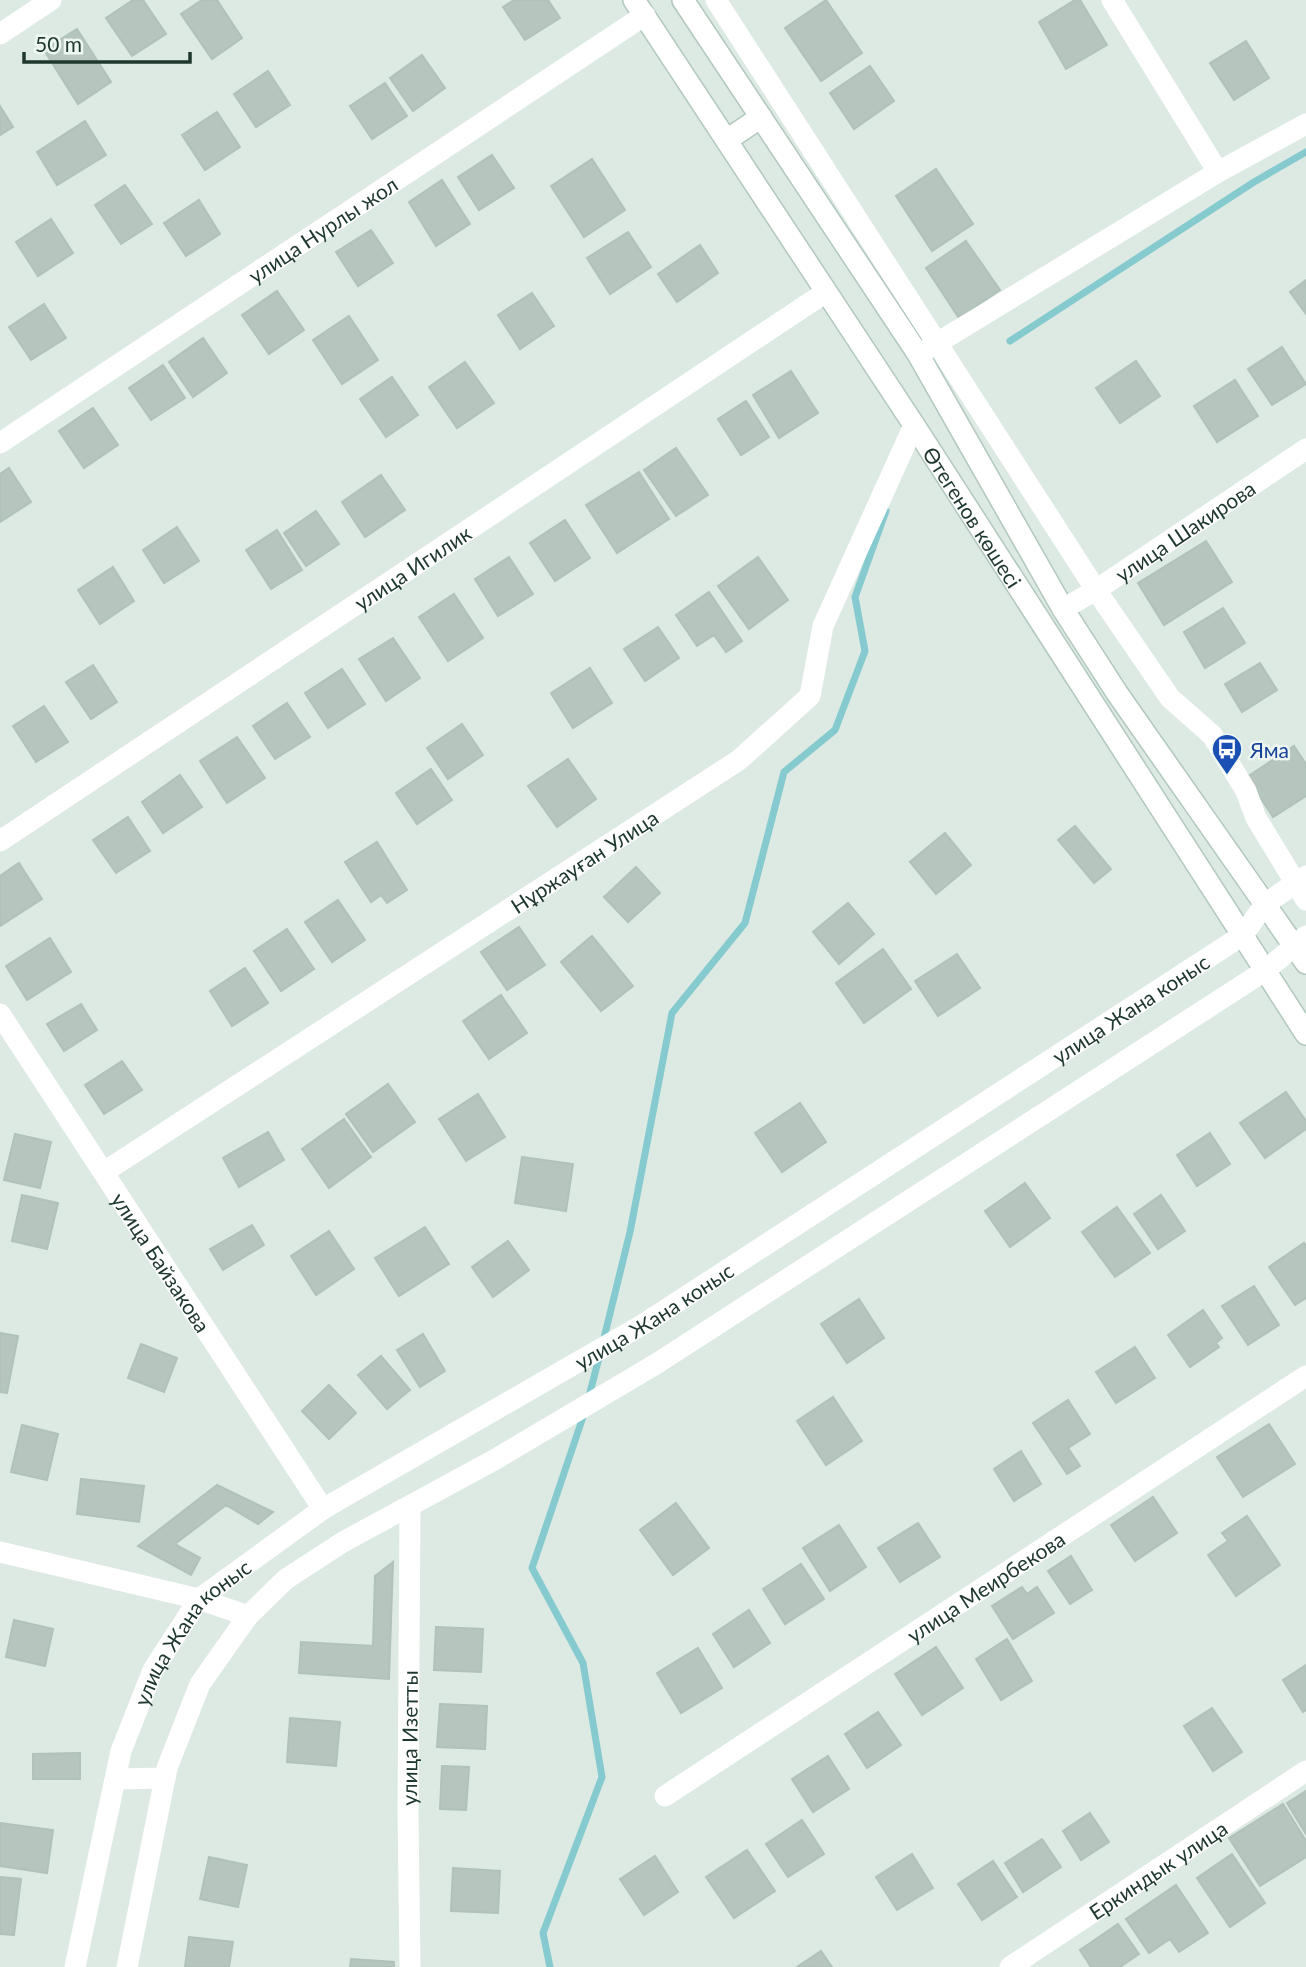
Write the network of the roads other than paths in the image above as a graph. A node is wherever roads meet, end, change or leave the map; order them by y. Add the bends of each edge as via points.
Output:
1 (51, 0) edge
2 (683, 0) edge
3 (716, 0) edge
4 (1112, 0) edge
5 (639, 7) edge
6 (0, 34) edge
7 (761, 117) junction
8 (1306, 124) edge
9 (727, 140) junction
10 (1218, 172) junction
11 (827, 292) junction
12 (938, 342) junction
13 (918, 354) junction
14 (914, 425) junction
15 (0, 443) edge
16 (1306, 450) edge
17 (1097, 590) junction
18 (1063, 608) junction
19 (0, 841) edge
20 (1302, 886) edge
21 (1265, 904) junction
22 (1243, 935) junction
23 (1300, 940) edge
24 (1306, 963) edge
25 (1266, 970) junction
26 (0, 1014) edge
27 (1306, 1034) edge
28 (104, 1172) junction
29 (1306, 1376) edge
30 (410, 1507) junction
31 (323, 1509) junction
32 (0, 1552) edge
33 (199, 1599) junction
34 (248, 1615) junction
35 (1306, 1771) edge
36 (165, 1777) junction
37 (115, 1779) junction
38 (665, 1796) dead end
39 (75, 1967) edge
40 (127, 1967) edge
41 (410, 1967) edge
42 (1010, 1967) edge

1 - 6 street
2 - 7 street, Өтегенов көшесі
3 - 12 street
4 - 10 street
5 - 9 street, Өтегенов көшесі
5 - 15 street, улица Нурлы жол
7 - 9 street
7 - 13 street, Өтегенов көшесі
8 - 10 street
9 - 11 street, Өтегенов көшесі
10 - 12 street
11 - 14 street, Өтегенов көшесі
11 - 19 street, улица Игилик
12 - 13 street
12 - 17 street
13 - 18 street, Өтегенов көшесі
14 - 22 street, Өтегенов көшесі
14 - 28 street, Нұржауған Улица via 823,626 810,696 739,760
16 - 17 street, улица Шакирова
17 - 18 street, улица Шакирова
17 - 20 street via 1170,698 1212,735 1246,791 1256,818
18 - 21 street, Өтегенов көшесі
20 - 21 street
21 - 22 street, улица Жана коныс
21 - 23 street, Өтегенов көшесі
22 - 25 street, Өтегенов көшесі
22 - 31 street, улица Жана коныс via 642,1325
23 - 24 street, Өтегенов көшесі
23 - 25 street, улица Жана коныс
25 - 27 street, Өтегенов көшесі
25 - 30 street, улица Жана коныс via 656,1364
26 - 28 street, улица Байзакова
28 - 31 street, улица Байзакова
29 - 38 street, улица Меирбекова
30 - 34 street, улица Жана коныс via 286,1579
30 - 41 street, улица Изетты
31 - 33 street, улица Жана коныс
32 - 33 street
33 - 34 street
33 - 37 street, улица Жана коныс via 153,1670
34 - 36 street, улица Жана коныс via 200,1684
35 - 42 street, Еркиндык улица
36 - 37 street
36 - 40 street, улица Жана коныс
37 - 39 street, улица Жана коныс

